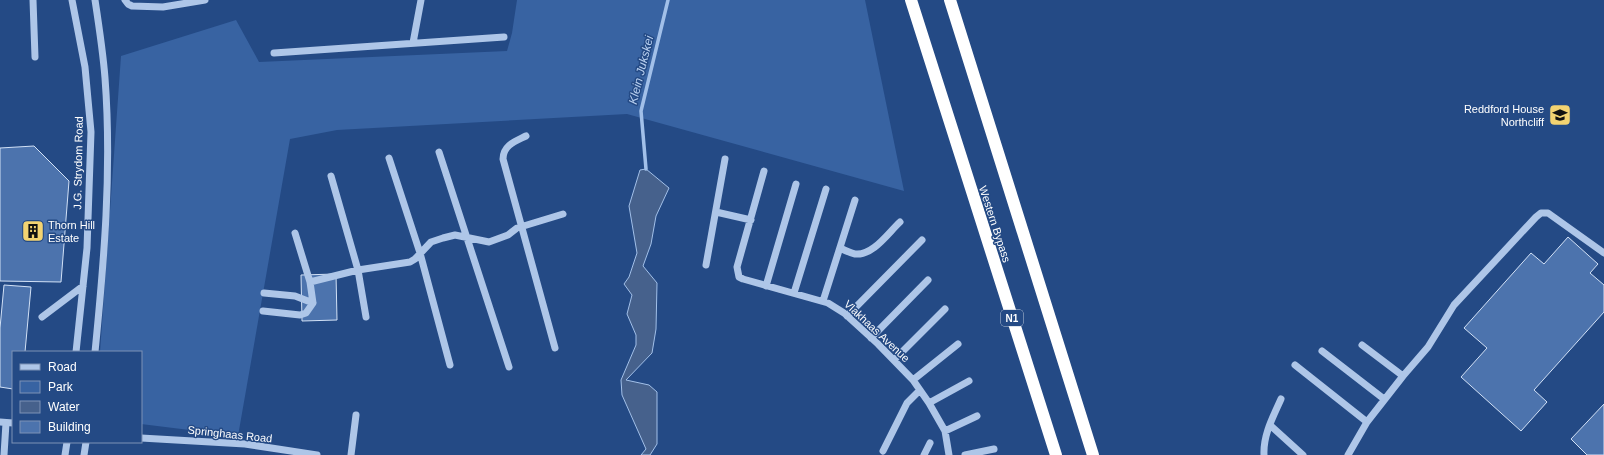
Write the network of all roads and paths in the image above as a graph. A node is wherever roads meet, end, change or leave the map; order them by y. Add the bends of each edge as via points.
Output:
1 (33, 0) edge
2 (72, 0) edge
3 (95, 0) edge
4 (125, 0) edge
5 (205, 0) edge
6 (421, 0) edge
7 (911, 0) edge
8 (950, 0) edge
9 (504, 37) dead end
10 (413, 43) junction
11 (274, 53) dead end
12 (35, 57) dead end
13 (526, 136) dead end
14 (439, 152) dead end
15 (389, 158) dead end
16 (725, 159) dead end
17 (764, 171) dead end
18 (331, 176) dead end
19 (796, 184) dead end
20 (826, 189) dead end
21 (855, 200) dead end
22 (716, 212) junction
23 (563, 214) dead end
24 (751, 220) junction
25 (900, 222) dead end
26 (521, 226) junction
27 (295, 233) dead end
28 (467, 238) junction
29 (922, 240) dead end
30 (840, 248) junction
31 (420, 253) junction
32 (1604, 253) edge
33 (706, 265) dead end
34 (358, 270) junction
35 (928, 280) dead end
36 (310, 282) junction
37 (83, 286) junction
38 (766, 286) junction
39 (264, 292) dead end
40 (794, 293) junction
41 (823, 301) junction
42 (313, 303) junction
43 (945, 309) dead end
44 (263, 311) dead end
45 (847, 316) junction
46 (42, 317) dead end
47 (366, 317) dead end
48 (871, 338) junction
49 (958, 344) dead end
50 (1362, 345) dead end
51 (555, 348) dead end
52 (76, 351) edge
53 (95, 351) edge
54 (1322, 351) dead end
55 (894, 360) junction
56 (450, 365) dead end
57 (1295, 365) dead end
58 (509, 367) dead end
59 (1402, 376) junction
60 (913, 380) junction
61 (969, 381) dead end
62 (920, 390) junction
63 (1281, 399) dead end
64 (1384, 399) junction
65 (929, 403) junction
66 (356, 415) dead end
67 (977, 416) dead end
68 (1367, 422) junction
69 (6, 423) edge
70 (1270, 425) junction
71 (945, 431) junction
72 (142, 438) edge
73 (67, 443) edge
74 (86, 443) edge
75 (930, 443) dead end
76 (994, 449) dead end
77 (262, 451) edge
78 (883, 451) dead end
79 (4, 455) edge
80 (65, 455) edge
81 (84, 455) edge
82 (317, 455) edge
83 (351, 455) edge
84 (924, 455) edge
85 (949, 455) edge
86 (966, 455) edge
87 (1056, 455) edge
88 (1093, 455) edge
89 (1264, 455) edge
90 (1303, 455) edge
91 (1348, 455) edge

1 - 12 street
2 - 37 street, J.G. Strydom Road via 85,67 91,132 87,248
3 - 53 street via 105,79 107,135 107,214
4 - 5 street via 132,6 163,7
6 - 10 street
7 - 87 highway, Western Bypass / N1
8 - 88 highway, Western Bypass
9 - 10 street
10 - 11 street
13 - 26 street via 510,145 503,154
14 - 28 street
15 - 31 street
16 - 22 street
17 - 24 street
18 - 34 street
19 - 38 street
20 - 40 street
21 - 30 street
22 - 24 street
22 - 33 street
23 - 26 street
24 - 38 street, Vlakhaas Avenue via 738,274 742,279
25 - 30 street via 866,252 855,254
26 - 28 street via 508,235 489,242
26 - 51 street
27 - 36 street
28 - 31 street via 443,238 431,242
28 - 58 street
29 - 45 street
30 - 41 street
31 - 34 street via 410,262
31 - 56 street
32 - 59 street via 1548,213 1542,213 1454,306 1428,347
34 - 36 street
34 - 47 street
35 - 48 street
36 - 42 street
37 - 46 street
37 - 52 street, J.G. Strydom Road
38 - 40 street, Vlakhaas Avenue
39 - 42 street via 294,296
40 - 41 street, Vlakhaas Avenue
41 - 45 street, Vlakhaas Avenue
42 - 44 street via 306,313 300,315
43 - 55 street
45 - 48 street, Vlakhaas Avenue
48 - 55 street, Vlakhaas Avenue
49 - 60 street
50 - 59 street
54 - 64 street
55 - 60 street, Vlakhaas Avenue
57 - 68 street
59 - 64 street
60 - 62 street, Vlakhaas Avenue
61 - 65 street
62 - 65 street, Vlakhaas Avenue
62 - 78 street via 907,403
63 - 70 street
64 - 68 street
65 - 71 street, Vlakhaas Avenue
66 - 83 street
67 - 71 street
68 - 91 street
69 - 79 street
70 - 89 street
70 - 90 street
71 - 85 street, Vlakhaas Avenue
72 - 77 street, Springhaas Road via 245,444
73 - 80 street
74 - 81 street
75 - 84 street
76 - 86 street
77 - 82 street, Springhaas Road

